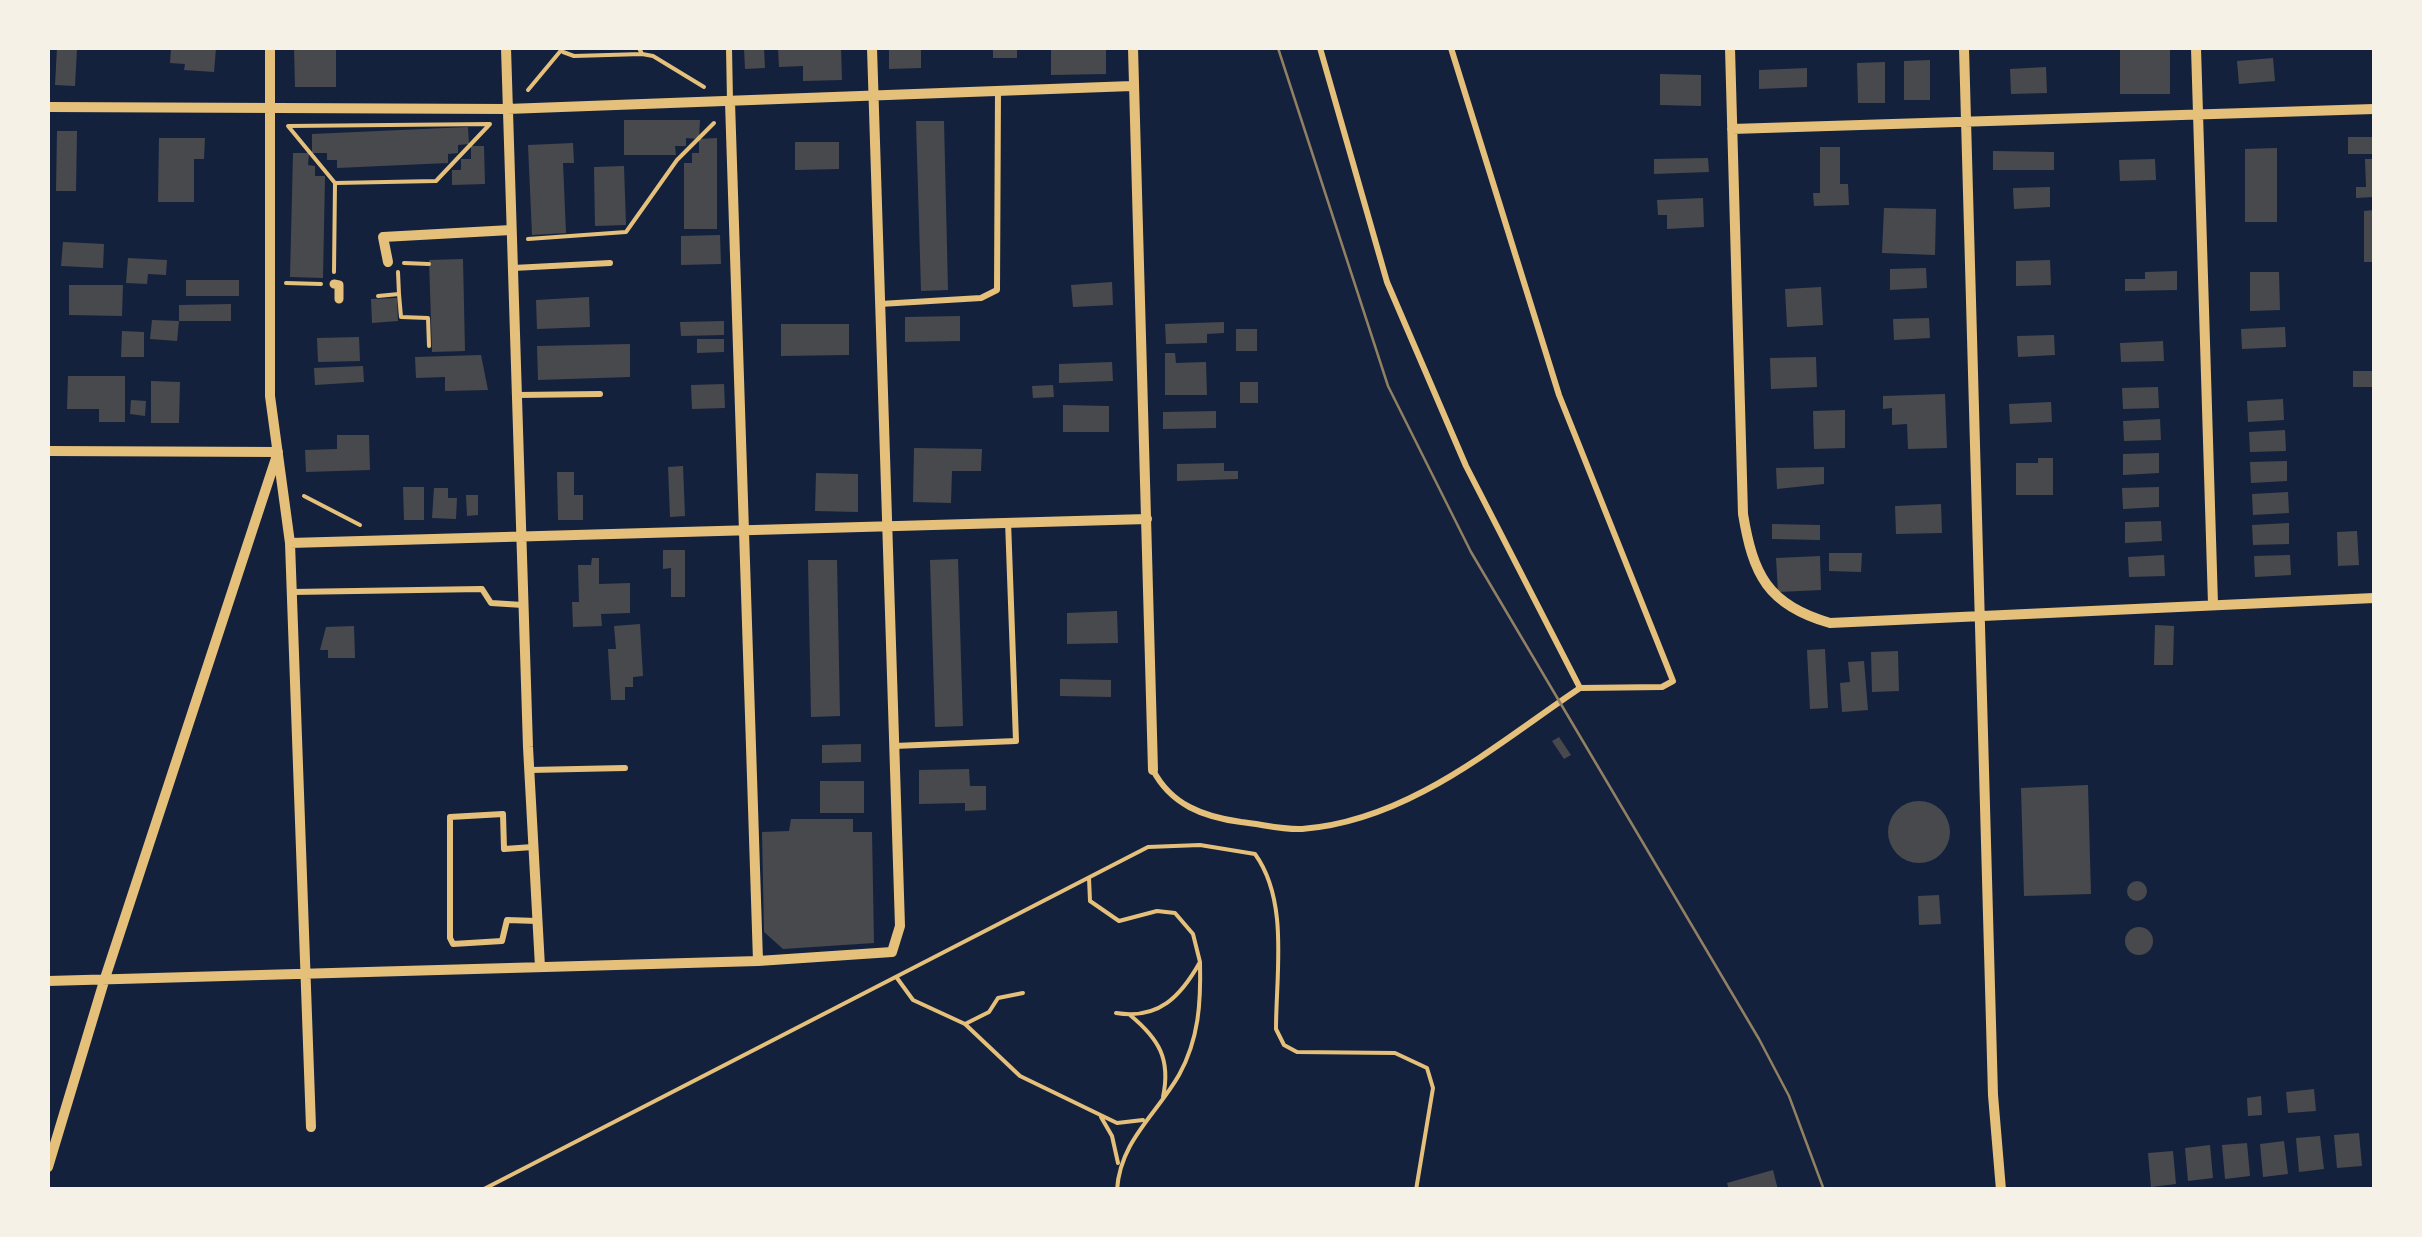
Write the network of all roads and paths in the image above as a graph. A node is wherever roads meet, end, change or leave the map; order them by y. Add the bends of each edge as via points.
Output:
1 (270, 48) edge
2 (506, 48) edge
3 (638, 48) edge
4 (728, 48) edge
5 (872, 48) edge
6 (1132, 48) edge
7 (1320, 48) edge
8 (1451, 48) edge
9 (1730, 48) edge
10 (1964, 48) edge
11 (2196, 48) edge
12 (563, 50) edge
13 (642, 54) junction
14 (1132, 86) junction
15 (704, 88) dead end
16 (528, 90) dead end
17 (998, 91) junction
18 (874, 96) junction
19 (730, 102) junction
20 (48, 107) edge
21 (2374, 108) edge
22 (270, 109) junction
23 (507, 109) junction
24 (2196, 112) junction
25 (720, 116) dead end
26 (1966, 120) junction
27 (288, 126) junction
28 (1732, 128) junction
29 (287, 146) dead end
30 (335, 183) junction
31 (511, 230) junction
32 (528, 239) dead end
33 (388, 262) dead end
34 (610, 263) dead end
35 (429, 264) dead end
36 (512, 268) junction
37 (284, 284) dead end
38 (334, 284) junction
39 (398, 294) junction
40 (378, 296) dead end
41 (339, 299) dead end
42 (879, 304) junction
43 (429, 346) dead end
44 (600, 394) dead end
45 (516, 396) junction
46 (48, 451) edge
47 (278, 452) junction
48 (304, 496) dead end
49 (1148, 519) junction
50 (1008, 520) junction
51 (364, 528) dead end
52 (886, 528) junction
53 (743, 530) junction
54 (521, 539) junction
55 (290, 544) junction
56 (291, 592) junction
57 (2374, 598) edge
58 (2213, 604) junction
59 (523, 605) junction
60 (1979, 616) junction
61 (1580, 688) junction
62 (892, 746) junction
63 (625, 768) dead end
64 (529, 770) junction
65 (1154, 770) joint
66 (533, 847) junction
67 (1088, 878) junction
68 (537, 921) junction
69 (758, 961) junction
70 (1200, 962) junction
71 (540, 968) junction
72 (304, 975) junction
73 (896, 977) junction
74 (104, 978) junction
75 (48, 981) edge
76 (1023, 993) dead end
77 (1116, 1013) dead end
78 (1130, 1015) junction
79 (965, 1024) junction
80 (1162, 1098) junction
81 (1098, 1113) junction
82 (1148, 1118) junction
83 (311, 1127) dead end
84 (48, 1167) edge
85 (1118, 1167) junction
86 (482, 1190) edge
87 (1117, 1190) edge
88 (1416, 1190) edge
89 (2001, 1190) edge

1 - 22 street
2 - 23 street
3 - 13 path
4 - 19 lane
5 - 18 street
6 - 14 street
7 - 61 lane via 1387,282 1466,466
8 - 61 lane via 1559,395 1673,680 1662,687
9 - 28 street
10 - 26 street
11 - 24 street
12 - 13 path via 574,56
12 - 16 path
13 - 15 path
14 - 17 street
14 - 49 street
17 - 18 street
17 - 42 lane via 997,290 981,298
18 - 19 street
18 - 42 street
19 - 23 street
19 - 53 street
20 - 22 street
21 - 24 street
22 - 23 street
22 - 47 street via 267,322
23 - 31 street
24 - 26 street
24 - 58 street
25 - 32 path via 626,232
26 - 28 street
26 - 60 street
27 - 29 path
27 - 30 path
27 - 30 path via 490,124 436,182
28 - 60 street via 1742,514 1750,558 1766,588 1830,623
30 - 38 path
31 - 33 street via 383,237
31 - 36 street
34 - 36 lane
35 - 39 path via 398,263
36 - 45 street
37 - 38 path
38 - 41 street
39 - 40 path
39 - 43 path via 402,317 428,318
42 - 52 street
44 - 45 lane
45 - 54 street
46 - 47 street
47 - 55 street
47 - 74 street
48 - 51 path
49 - 50 street
49 - 65 street
50 - 52 street
50 - 62 lane via 1016,741
52 - 53 street
52 - 62 street
53 - 54 street
53 - 69 street
54 - 55 street
54 - 59 street
55 - 56 street
56 - 59 lane via 482,589 491,603
56 - 72 street
57 - 58 street
58 - 60 street
59 - 64 street
60 - 89 street
61 - 65 lane via 1450,778 1369,816 1300,829 1213,818 1182,804
62 - 69 street via 900,926 892,952
63 - 64 lane
64 - 66 street
66 - 68 street
66 - 68 lane via 504,849 503,814 450,817 450,938 453,944 502,941 507,920
67 - 70 path via 1090,901 1119,921 1175,913 1193,934
67 - 73 path
67 - 88 path via 1148,847 1200,845 1255,854 1269,873 1276,902 1276,1029 1284,1045 1298,1052 1395,1053 1427,1068 1432,1088
68 - 71 street
69 - 71 street
70 - 78 path via 1166,1006
70 - 80 path via 1195,1040
71 - 72 street
72 - 74 street
72 - 83 street
73 - 79 path via 913,1000
73 - 86 path
74 - 75 street
74 - 84 street
76 - 79 path via 998,998
77 - 78 path
78 - 80 path via 1162,1048
79 - 81 path via 1020,1076
80 - 82 path
81 - 82 path via 1117,1123
81 - 85 path via 1112,1136
82 - 85 path
85 - 87 path

